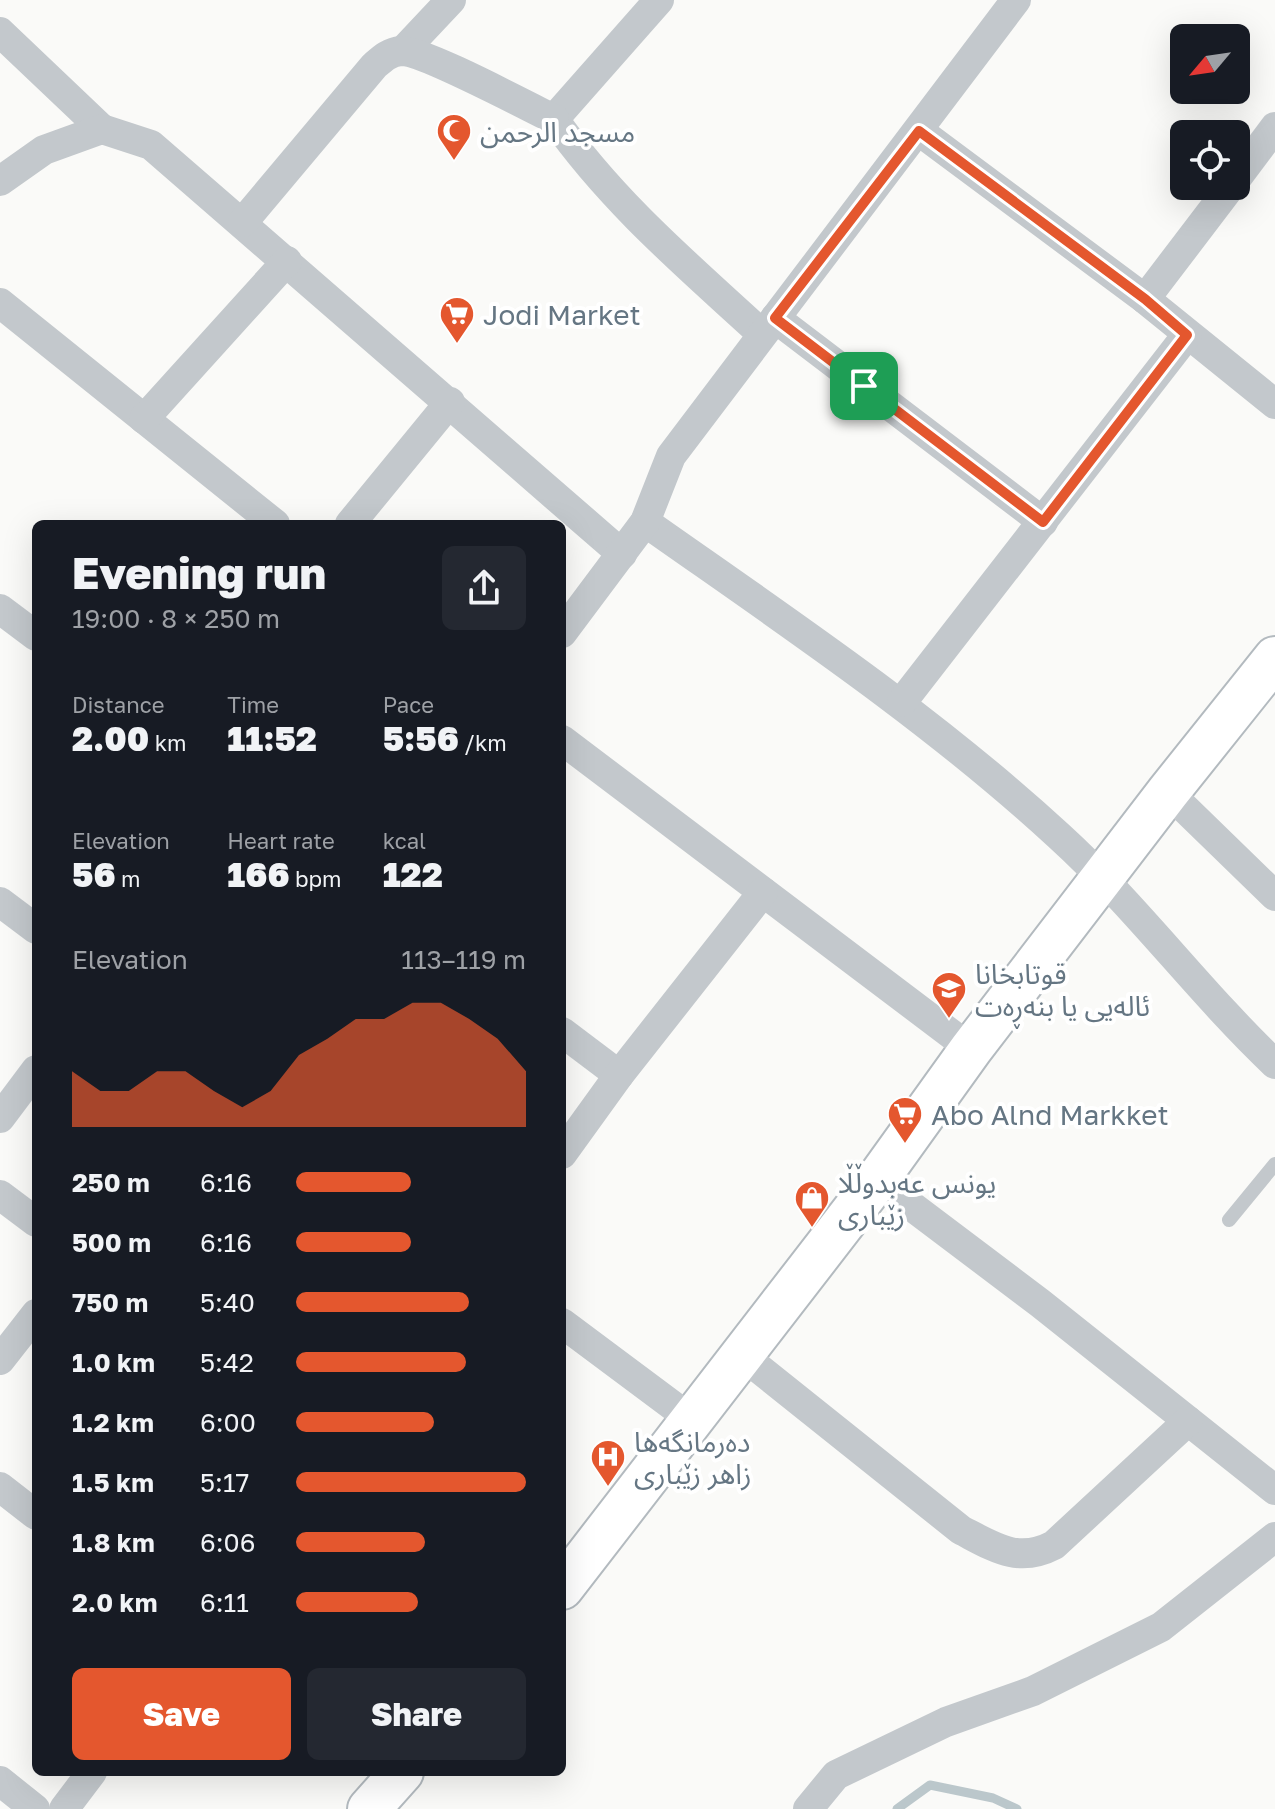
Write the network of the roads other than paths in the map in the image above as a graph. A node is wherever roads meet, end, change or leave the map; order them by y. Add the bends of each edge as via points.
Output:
1 (451, 0) edge
2 (659, 0) edge
3 (1016, 0) edge
4 (0, 32) edge
5 (403, 51) junction
6 (554, 119) junction
7 (1275, 127) edge
8 (102, 129) junction
9 (919, 131) junction
10 (1250, 160) edge
11 (0, 181) edge
12 (1220, 200) edge
13 (243, 222) junction
14 (287, 261) junction
15 (1145, 299) junction
16 (0, 303) edge
17 (768, 326) junction
18 (1187, 335) junction
19 (450, 402) junction
20 (1275, 404) edge
21 (144, 419) junction
22 (270, 520) edge
23 (353, 520) edge
24 (645, 522) junction
25 (1043, 522) junction
26 (622, 554) junction
27 (0, 609) edge
28 (566, 628) edge
29 (32, 633) edge
30 (1275, 658) edge
31 (902, 702) junction
32 (566, 743) edge
33 (1168, 792) junction
34 (1104, 878) junction
35 (763, 892) junction
36 (1275, 896) edge
37 (0, 902) edge
38 (32, 925) edge
39 (566, 1035) edge
40 (971, 1049) junction
41 (1275, 1064) edge
42 (32, 1075) edge
43 (619, 1075) junction
44 (0, 1118) edge
45 (566, 1148) edge
46 (1275, 1164) edge
47 (877, 1180) junction
48 (0, 1195) edge
49 (32, 1219) edge
50 (1229, 1220) dead end
51 (32, 1319) edge
52 (566, 1326) edge
53 (742, 1355) junction
54 (0, 1360) edge
55 (692, 1420) junction
56 (1188, 1421) junction
57 (0, 1487) edge
58 (1275, 1490) edge
59 (32, 1512) edge
60 (1275, 1537) edge
61 (566, 1583) edge
62 (89, 1776) edge
63 (398, 1776) edge
64 (0, 1781) edge
65 (35, 1809) edge
66 (64, 1809) edge
67 (369, 1809) edge
68 (808, 1809) edge

1 - 5 street
2 - 6 street
3 - 9 street
4 - 8 street
5 - 6 street
5 - 13 street via 388,54 374,66
6 - 17 street via 588,168 625,207
7 - 10 street
8 - 11 street via 44,150
8 - 13 street via 151,145
9 - 15 street
9 - 17 street
12 - 15 street
13 - 14 street
14 - 19 street
14 - 21 street
15 - 18 street
16 - 21 street
17 - 24 street via 671,456
17 - 25 street
18 - 20 street
18 - 25 street
19 - 23 street
19 - 26 street
21 - 22 street
24 - 26 street
24 - 31 street
25 - 31 street
26 - 28 street
27 - 29 street
30 - 33 main road
31 - 34 street
32 - 35 street
33 - 34 main road
33 - 36 street
34 - 40 main road
34 - 41 street
35 - 40 street
35 - 43 street
37 - 38 street
39 - 43 street
40 - 47 main road
42 - 44 street
43 - 45 street
46 - 50 lane
47 - 53 main road
47 - 56 street
48 - 49 street
51 - 54 street
52 - 55 street
53 - 55 main road
53 - 56 street via 961,1530 999,1550 1034,1556 1054,1545
55 - 61 main road
56 - 58 street
57 - 59 street
60 - 68 street via 1161,1627 1033,1691 946,1722 836,1775
62 - 66 street
63 - 67 main road
64 - 65 street

